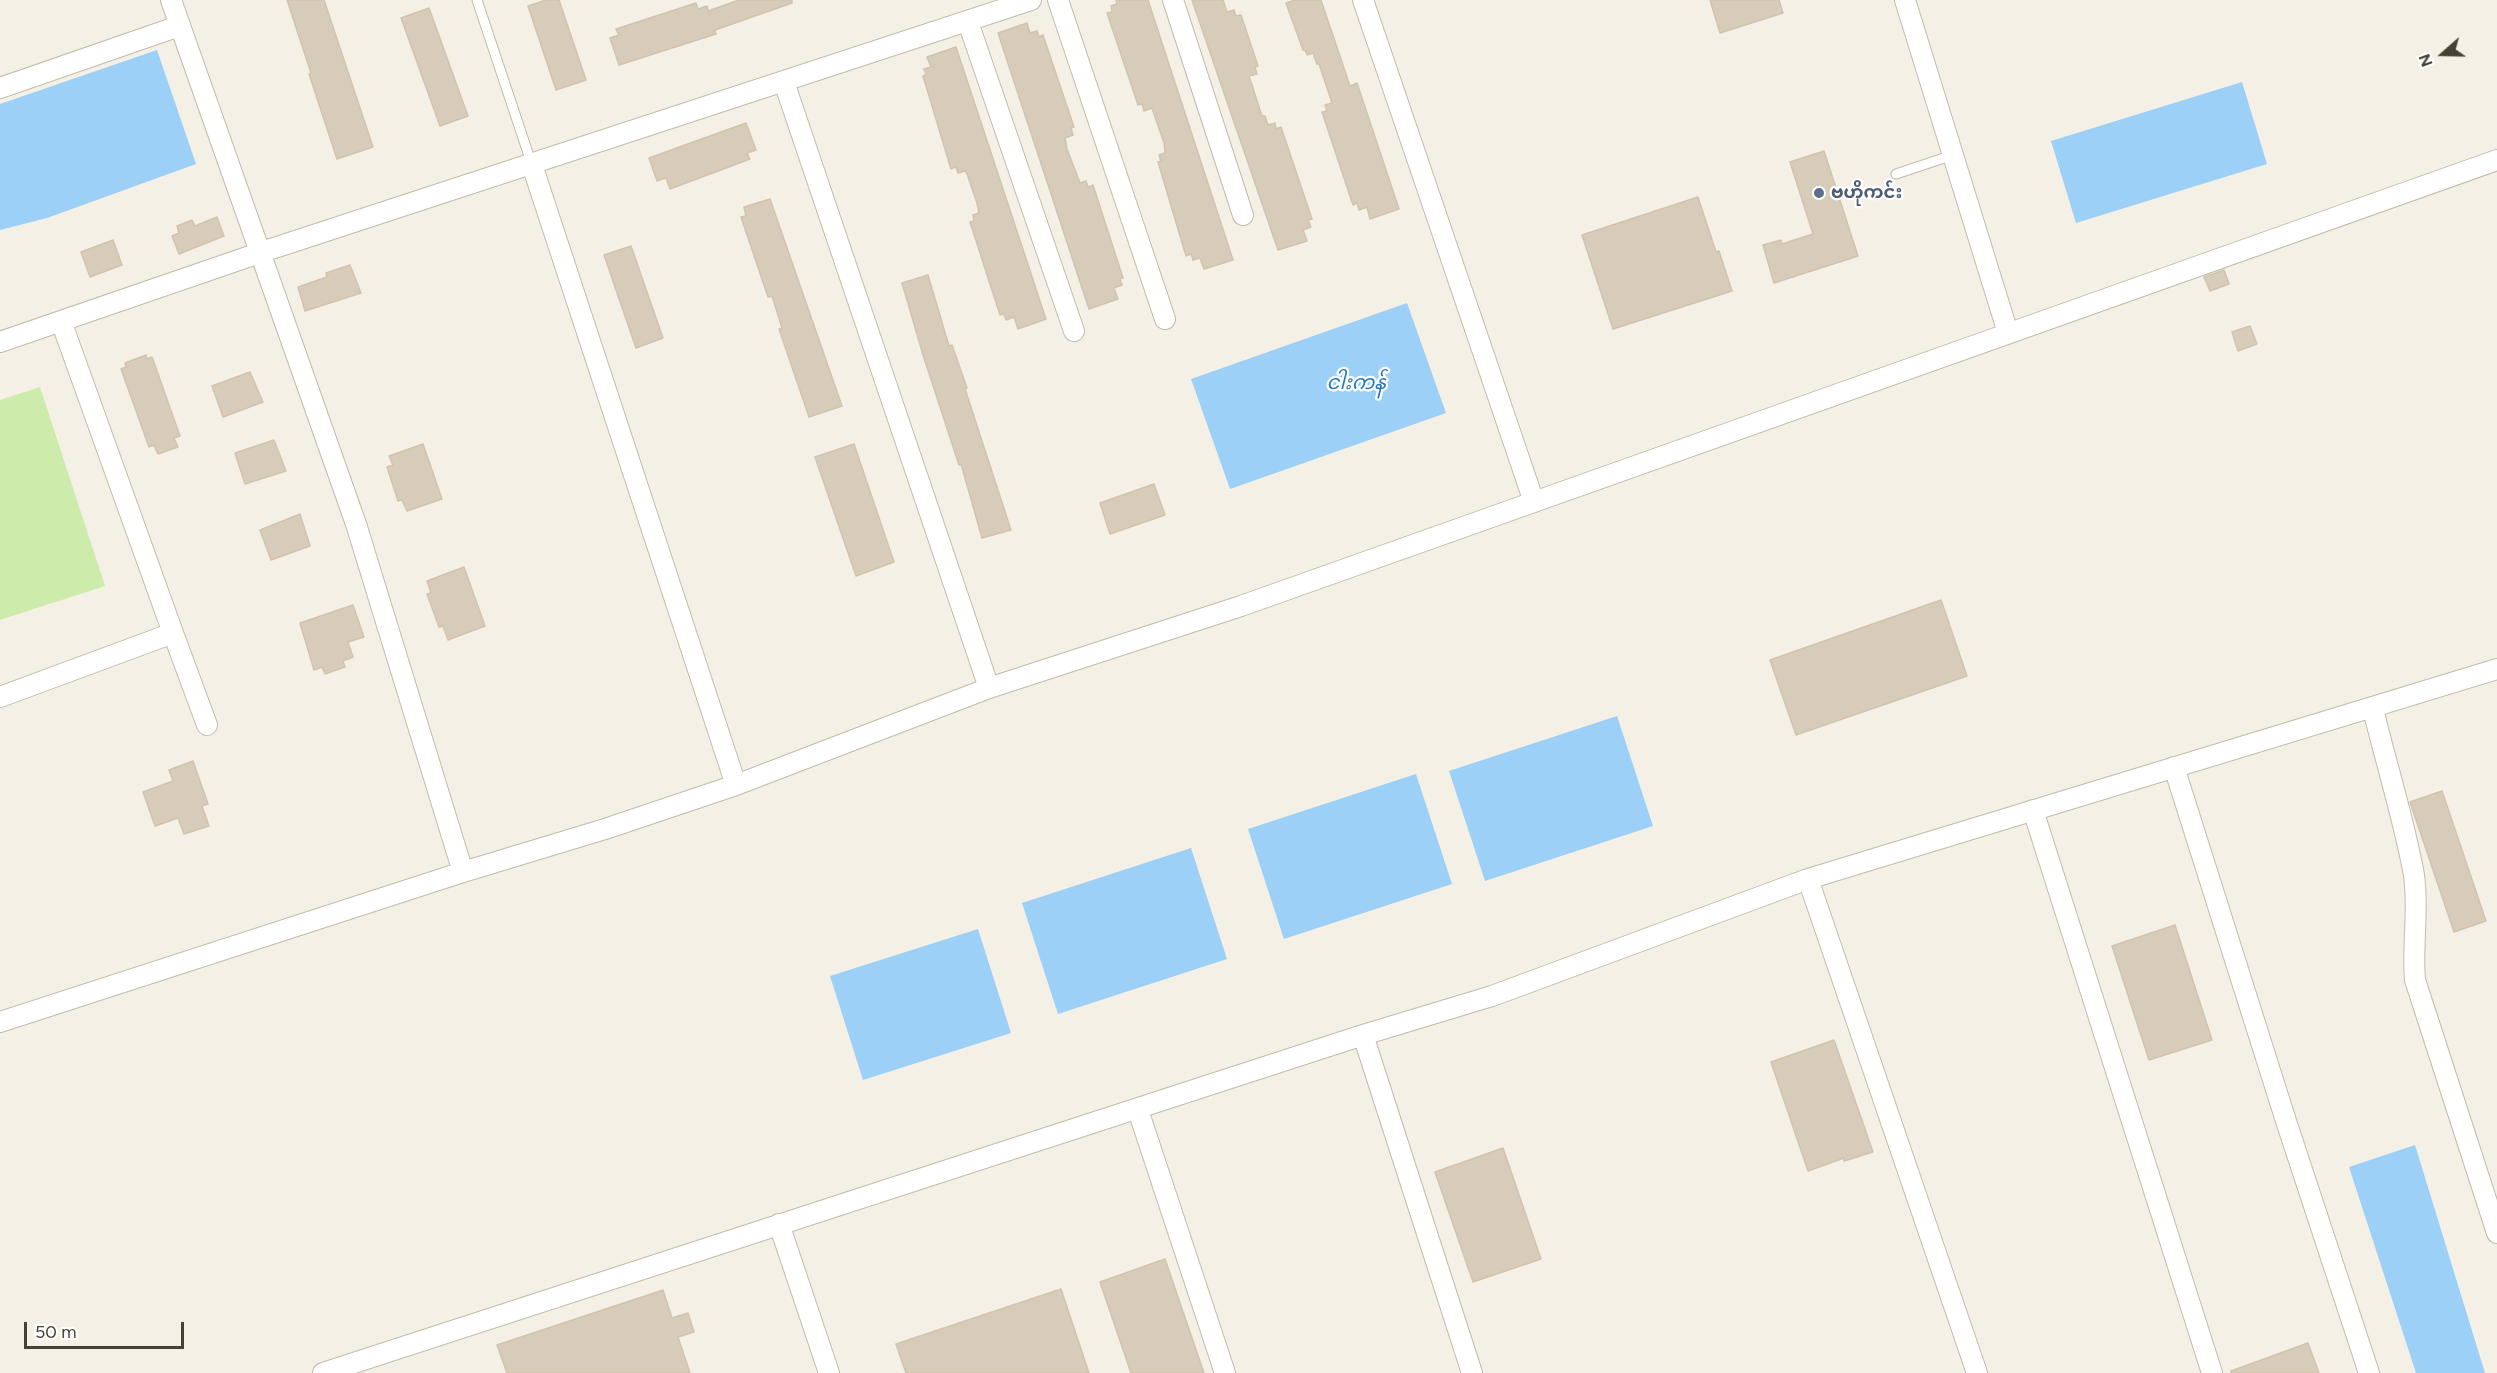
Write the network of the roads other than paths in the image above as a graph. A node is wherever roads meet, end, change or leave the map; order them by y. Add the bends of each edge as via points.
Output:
1 (171, 0) edge
2 (477, 0) edge
3 (1031, 0) edge
4 (1058, 0) edge
5 (1173, 0) edge
6 (1363, 0) edge
7 (1905, 0) edge
8 (968, 22) junction
9 (179, 26) junction
10 (784, 82) junction
11 (0, 88) edge
12 (1953, 155) junction
13 (2497, 160) edge
14 (532, 165) junction
15 (1896, 174) dead end
16 (1243, 215) dead end
17 (262, 252) junction
18 (1165, 319) dead end
19 (61, 321) junction
20 (1074, 331) dead end
21 (2008, 333) junction
22 (0, 342) edge
23 (1534, 502) junction
24 (173, 633) junction
25 (2497, 669) edge
26 (989, 688) junction
27 (0, 698) edge
28 (2373, 709) junction
29 (207, 725) dead end
30 (2174, 767) junction
31 (736, 785) junction
32 (2033, 810) junction
33 (463, 872) junction
34 (1808, 879) junction
35 (0, 1022) edge
36 (1363, 1035) junction
37 (1138, 1110) junction
38 (779, 1224) junction
39 (2497, 1233) edge
40 (323, 1373) edge
41 (829, 1373) edge
42 (1225, 1373) edge
43 (1472, 1373) edge
44 (1977, 1373) edge
45 (2212, 1373) edge
46 (2369, 1373) edge

1 - 9 street
2 - 14 lane
3 - 8 street
4 - 18 street
5 - 16 street
6 - 23 street
7 - 12 street
8 - 10 street
8 - 20 street
9 - 11 street
9 - 17 street
10 - 14 street
10 - 26 street
12 - 15 lane
12 - 21 street
13 - 21 street
14 - 17 street
14 - 31 street
17 - 19 street
17 - 33 street via 356,524
19 - 22 street
19 - 24 street
21 - 23 street
23 - 26 street via 1241,606
24 - 27 street
24 - 29 street
25 - 28 street
26 - 31 street
28 - 30 street
28 - 39 street via 2414,874 2415,980
30 - 32 street
30 - 46 street
31 - 33 street
32 - 34 street
32 - 45 street
33 - 35 street
34 - 36 street via 1492,996
34 - 44 street
36 - 37 street
36 - 43 street
37 - 38 street
37 - 42 street
38 - 40 street
38 - 41 street

